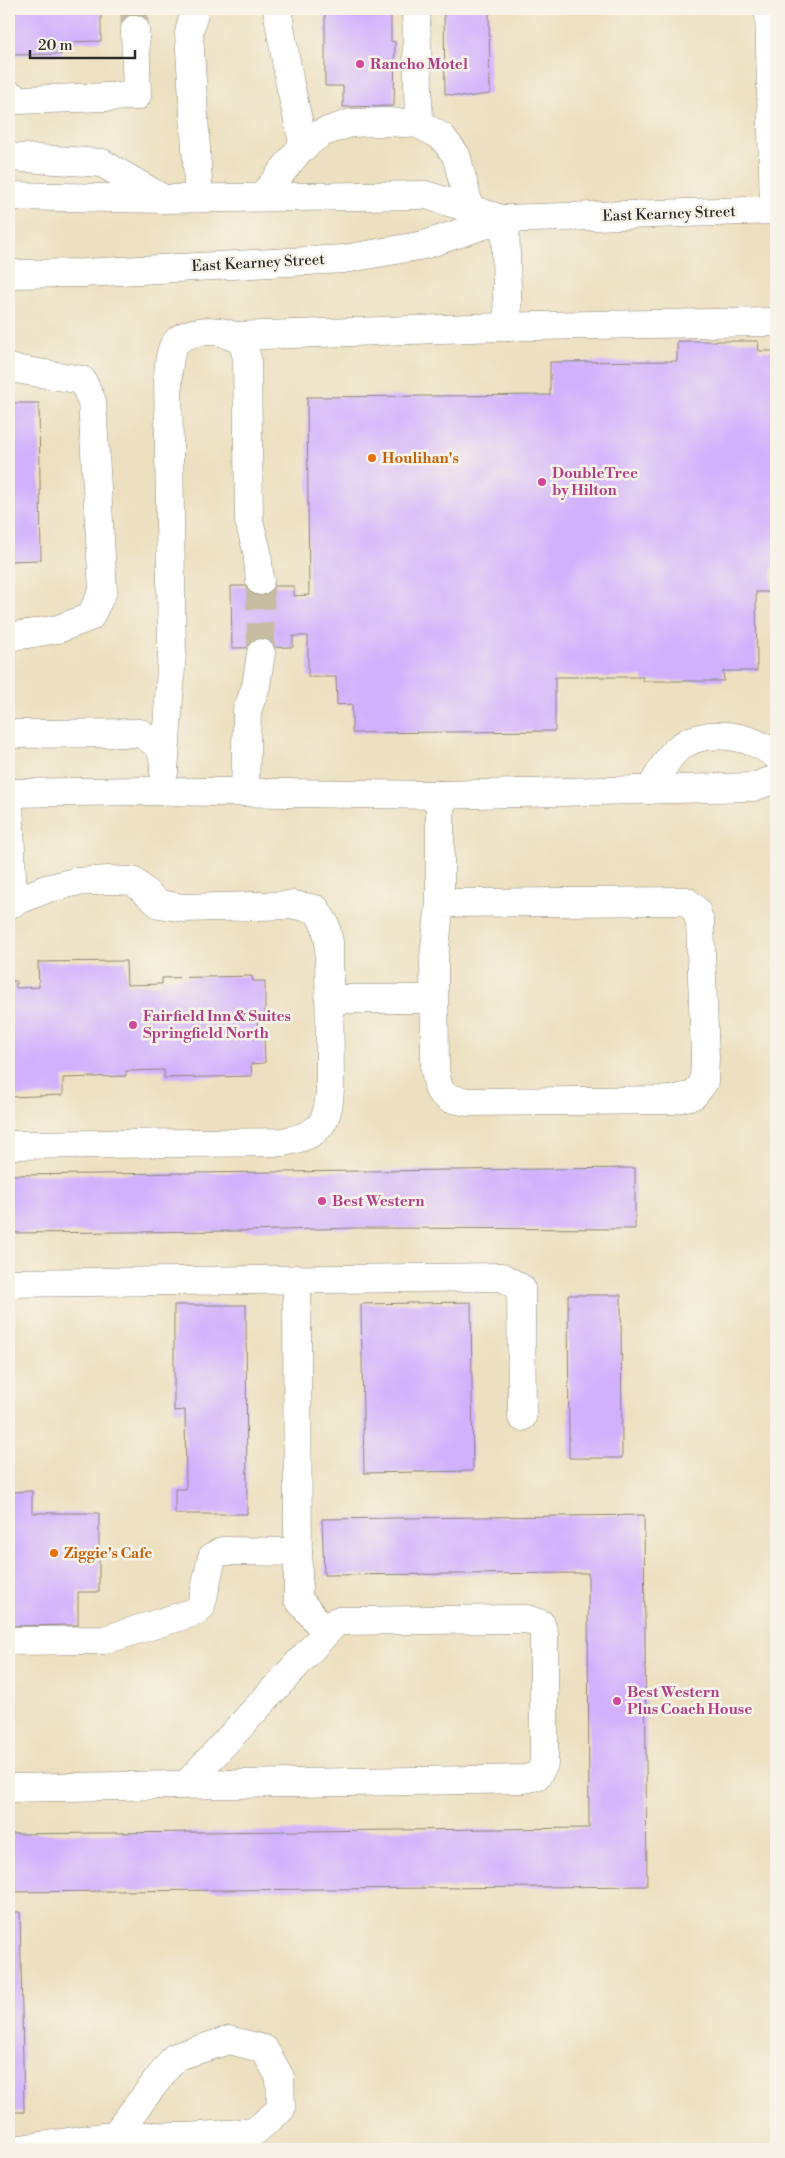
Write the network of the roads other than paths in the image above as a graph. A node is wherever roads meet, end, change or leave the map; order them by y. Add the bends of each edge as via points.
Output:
1 (195, 9) edge
2 (277, 9) edge
3 (416, 9) edge
4 (769, 9) edge
5 (135, 29) tunnel mouth
6 (773, 50) edge
7 (9, 94) edge
8 (419, 124) junction
9 (304, 147) junction
10 (9, 156) edge
11 (9, 196) edge
12 (262, 197) junction
13 (199, 198) junction
14 (164, 199) junction
15 (470, 209) junction
16 (775, 210) edge
17 (503, 219) junction
18 (9, 274) edge
19 (776, 322) edge
20 (508, 327) junction
21 (230, 336) junction
22 (9, 368) edge
23 (260, 581) tunnel mouth
24 (9, 637) edge
25 (260, 653) tunnel mouth
26 (9, 734) edge
27 (776, 756) edge
28 (164, 772) junction
29 (776, 779) edge
30 (650, 790) junction
31 (142, 791) junction
32 (245, 792) junction
33 (9, 793) edge
34 (440, 795) junction
35 (9, 798) edge
36 (440, 903) junction
37 (11, 904) edge
38 (329, 999) junction
39 (434, 999) junction
40 (9, 1145) edge
41 (297, 1279) junction
42 (9, 1283) edge
43 (522, 1418) dead end
44 (298, 1552) junction
45 (326, 1632) junction
46 (9, 1640) edge
47 (186, 1785) junction
48 (9, 1788) edge
49 (115, 2135) junction
50 (20, 2149) edge

1 - 13 main road via 189,33
2 - 9 main road
3 - 8 main road
4 - 6 main road
5 - 7 main road via 137,96 19,100
6 - 16 main road
8 - 9 main road via 351,123 321,134
8 - 15 main road via 442,137 456,155
9 - 12 main road
10 - 14 main road via 102,163
11 - 14 main road, East Kearney Street
12 - 13 main road, East Kearney Street
12 - 15 main road, East Kearney Street via 426,195
13 - 14 main road, East Kearney Street
15 - 17 main road, East Kearney Street
16 - 17 main road, East Kearney Street
17 - 18 main road, East Kearney Street via 424,245 344,258 83,273
17 - 20 main road
19 - 20 main road
20 - 21 main road
21 - 23 main road via 242,343 248,359 248,513
21 - 28 main road via 209,330 191,332 177,340 170,354 172,653
22 - 24 main road via 82,380 92,401 103,591 90,617 58,629
25 - 32 main road via 256,686 247,711
26 - 28 main road via 140,732 158,744 163,754
27 - 30 main road via 766,747 740,738 694,739 676,750
28 - 31 main road via 156,784
29 - 30 main road via 753,787
30 - 34 main road
31 - 32 main road
31 - 33 main road
32 - 34 main road
34 - 36 main road
35 - 37 main road
36 - 39 main road via 434,957
36 - 39 main road via 686,901 696,910 700,922 704,1082 694,1095 672,1100 468,1102 448,1098 438,1090 435,1070
37 - 38 main road via 46,889 74,882 109,880 133,881 159,904 184,908 294,905 316,909 325,924 329,942
38 - 39 main road
38 - 40 main road via 329,1109 321,1127 304,1138 283,1142
41 - 42 main road
41 - 43 main road via 502,1277 521,1288
41 - 44 main road
44 - 45 main road via 298,1599
44 - 46 main road via 222,1551 212,1557 201,1607 192,1614 104,1640
45 - 47 main road
45 - 47 main road via 336,1621 527,1619 541,1624 544,1634 544,1764 537,1776 525,1779
47 - 48 main road
49 - 49 main road via 187,2137 254,2132 281,2108 280,2077 264,2049 229,2040 175,2057
49 - 50 main road

